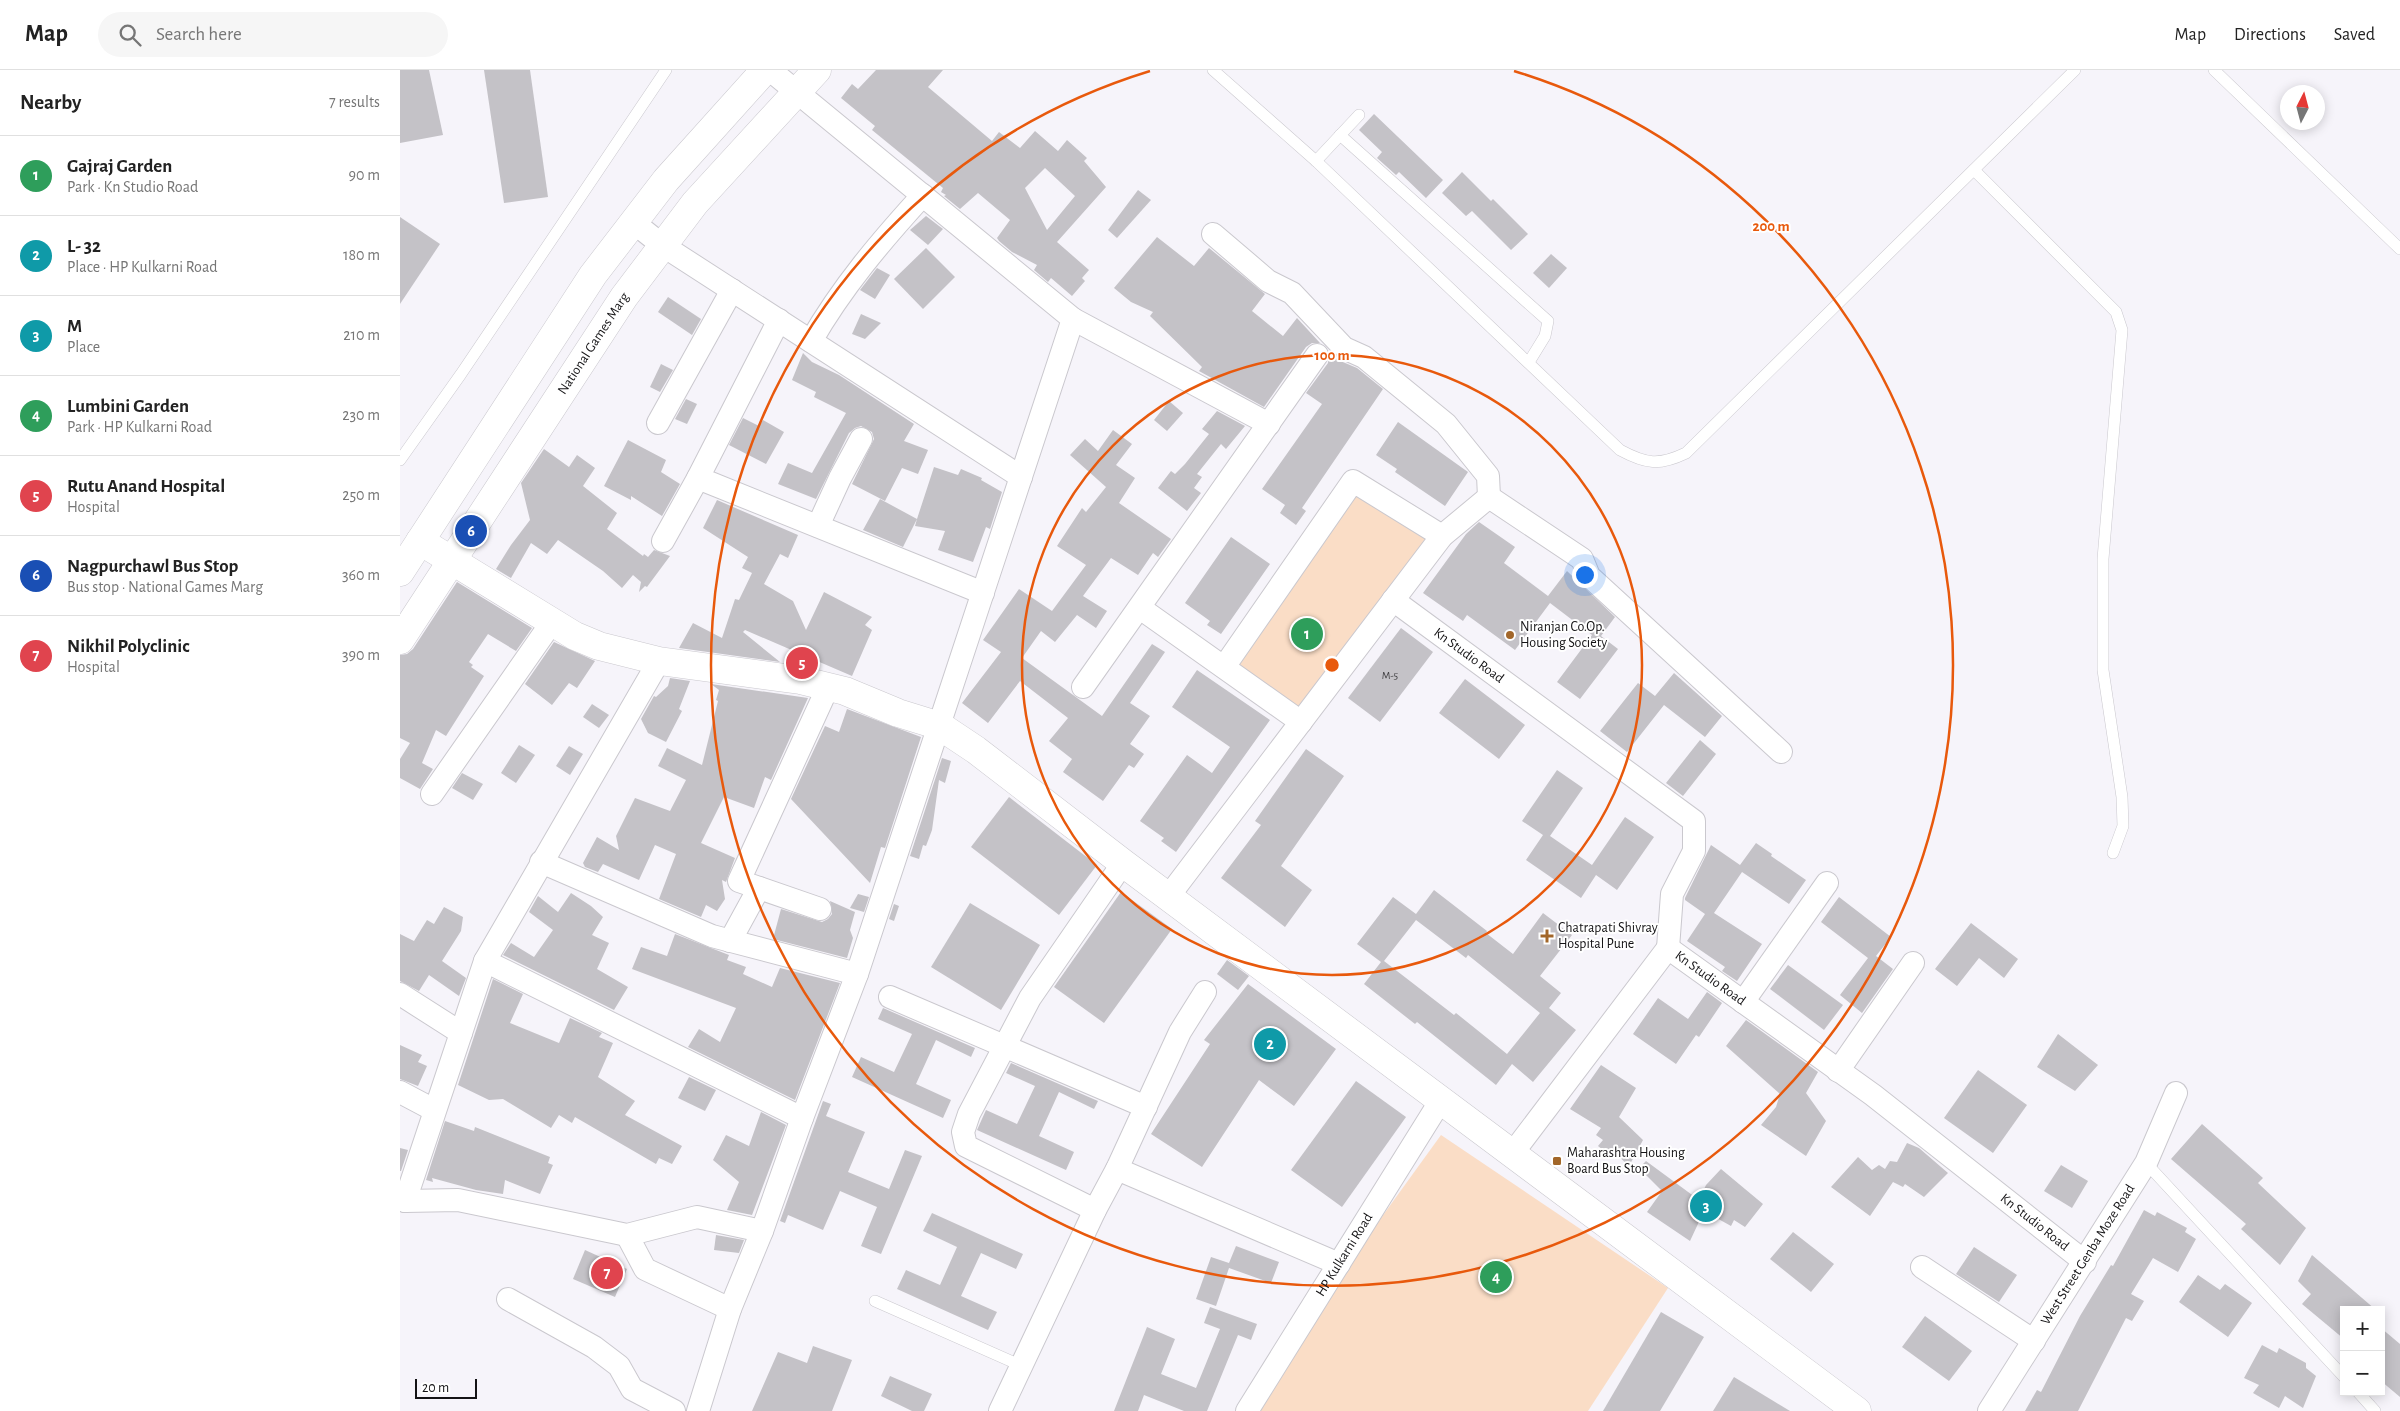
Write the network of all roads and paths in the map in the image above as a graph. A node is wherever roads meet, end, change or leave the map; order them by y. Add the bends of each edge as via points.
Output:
1 (666, 70) edge
2 (765, 70) edge
3 (770, 70) edge
4 (817, 70) edge
5 (1213, 70) edge
6 (2075, 70) edge
7 (2214, 70) edge
8 (797, 92) junction
9 (1359, 115) dead end
10 (1340, 135) junction
11 (1316, 161) junction
12 (1974, 170) junction
13 (923, 195) junction
14 (632, 222) junction
15 (1213, 234) dead end
16 (662, 245) junction
17 (2400, 249) edge
18 (732, 290) junction
19 (1073, 319) junction
20 (779, 320) junction
21 (811, 341) junction
22 (1317, 354) dead end
23 (1529, 362) junction
24 (658, 423) dead end
25 (1268, 424) junction
26 (861, 438) dead end
27 (400, 460) edge
28 (1021, 477) junction
29 (698, 478) junction
30 (1488, 497) junction
31 (818, 526) junction
32 (1442, 536) junction
33 (420, 541) junction
34 (663, 541) dead end
35 (452, 561) junction
36 (400, 572) edge
37 (983, 593) junction
38 (1393, 600) junction
39 (1140, 608) junction
40 (552, 622) junction
41 (400, 640) edge
42 (659, 661) junction
43 (1224, 667) junction
44 (828, 687) junction
45 (1083, 687) dead end
46 (1301, 722) junction
47 (940, 726) junction
48 (1781, 752) dead end
49 (432, 794) dead end
50 (2113, 853) dead end
51 (541, 862) junction
52 (1123, 863) junction
53 (1828, 883) dead end
54 (759, 888) junction
55 (1168, 897) junction
56 (820, 909) dead end
57 (730, 941) junction
58 (1668, 948) junction
59 (485, 961) junction
60 (1913, 963) dead end
61 (857, 974) junction
62 (1205, 992) dead end
63 (400, 994) edge
64 (890, 997) dead end
65 (1743, 1002) junction
66 (461, 1033) junction
67 (1005, 1045) junction
68 (1838, 1071) junction
69 (400, 1092) edge
70 (2176, 1093) dead end
71 (1441, 1100) junction
72 (1146, 1107) junction
73 (434, 1110) junction
74 (802, 1118) junction
75 (1512, 1154) junction
76 (2146, 1163) junction
77 (1117, 1169) junction
78 (402, 1200) edge
79 (1095, 1210) junction
80 (762, 1230) junction
81 (627, 1235) junction
82 (2085, 1262) junction
83 (1339, 1264) junction
84 (1922, 1268) dead end
85 (508, 1299) dead end
86 (875, 1301) dead end
87 (730, 1309) junction
88 (2034, 1341) junction
89 (1022, 1366) junction
90 (2340, 1373) edge
91 (2362, 1396) edge
92 (674, 1411) edge
93 (698, 1411) edge
94 (1000, 1411) edge
95 (1247, 1411) edge
96 (1857, 1411) edge
97 (1989, 1411) edge
98 (2375, 1411) edge

1 - 27 lane
2 - 14 street
3 - 8 street
4 - 8 street, National Games Marg
5 - 11 lane
6 - 12 lane
7 - 17 lane
8 - 13 street
8 - 16 street, National Games Marg via 695,203
9 - 10 lane
10 - 11 lane
10 - 23 lane via 1548,321 1545,336
11 - 23 lane
12 - 23 lane via 1686,453 1670,460 1655,463 1637,459 1620,450
12 - 50 lane via 2116,312 2122,330 2103,559 2103,670 2122,797 2123,826
13 - 19 street
13 - 21 street via 871,253
14 - 16 street
14 - 33 street via 593,275
15 - 30 street via 1268,281 1292,294 1344,348 1364,357 1446,424 1488,476
16 - 18 street
16 - 35 street, National Games Marg via 624,296
18 - 20 street
18 - 24 street
19 - 25 street
19 - 28 street
20 - 21 street
20 - 29 street
21 - 28 street
22 - 25 street
25 - 39 street
26 - 31 street
28 - 37 street
29 - 31 street
29 - 34 street
30 - 32 street
30 - 48 street via 1582,560 1589,576
31 - 37 street
32 - 38 street
32 - 43 street via 1353,480
33 - 35 street
33 - 36 street
35 - 40 street
35 - 41 street, National Games Marg
37 - 47 street
38 - 46 street
38 - 58 street, Kn Studio Road via 1694,821 1694,852 1672,894
39 - 43 street
39 - 45 street
40 - 42 street via 599,646
40 - 49 street
42 - 44 street via 800,680
42 - 51 street
43 - 46 street
44 - 47 street
44 - 54 street via 739,881
46 - 55 street
47 - 52 street
47 - 61 street
51 - 57 street
51 - 59 street
52 - 55 street
52 - 67 street via 1030,998
53 - 65 street
54 - 56 street
54 - 57 street
55 - 71 street
57 - 61 street
58 - 65 street, Kn Studio Road
58 - 75 street
59 - 66 street
59 - 74 street
60 - 68 street
61 - 74 street
62 - 72 street via 1180,1032
63 - 66 street
64 - 67 street
65 - 68 street, Kn Studio Road
66 - 73 street
67 - 72 street
67 - 79 street via 969,1114 963,1132 966,1146
68 - 82 street, Kn Studio Road
69 - 73 street
70 - 76 street, West Street Genba Moze Road
71 - 75 street
71 - 83 street, HP Kulkarni Road
72 - 77 street
73 - 78 street
74 - 80 street
75 - 96 street
76 - 82 street, West Street Genba Moze Road
76 - 90 lane
77 - 79 street
77 - 83 street
78 - 81 street via 458,1200
79 - 89 street
80 - 81 street via 697,1217
80 - 87 street
81 - 87 street via 645,1269
82 - 88 street, West Street Genba Moze Road
83 - 95 street, HP Kulkarni Road
84 - 88 street
85 - 92 street via 594,1348 619,1366 632,1390
86 - 89 lane
87 - 93 street
88 - 97 street, West Street Genba Moze Road
89 - 94 street
91 - 98 lane

